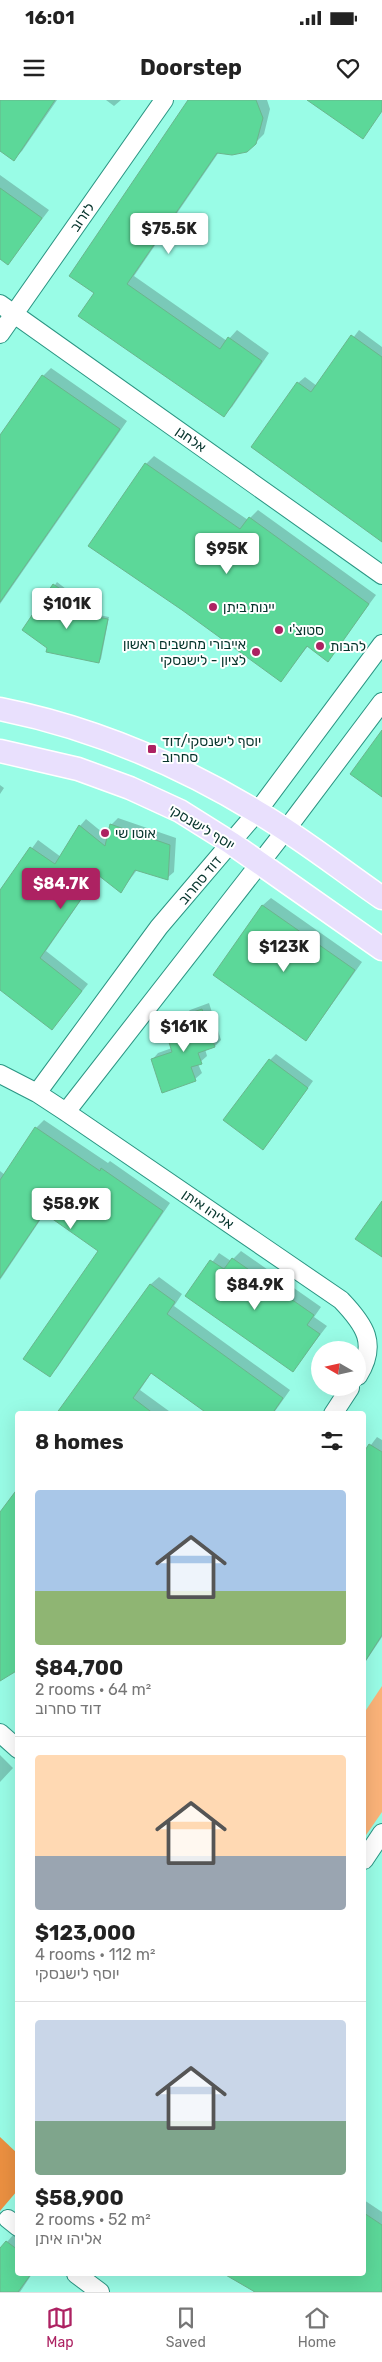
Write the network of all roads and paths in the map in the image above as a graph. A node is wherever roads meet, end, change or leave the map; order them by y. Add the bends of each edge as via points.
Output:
1 (164, 100) edge
2 (7, 309) edge
3 (0, 334) edge
4 (382, 575) edge
5 (382, 644) edge
6 (382, 702) edge
7 (0, 709) edge
8 (0, 751) edge
9 (258, 812) junction
10 (285, 831) junction
11 (231, 843) junction
12 (259, 863) junction
13 (382, 898) edge
14 (382, 949) edge
15 (0, 1074) edge
16 (37, 1093) junction
17 (66, 1112) junction
18 (366, 1364) edge
19 (345, 1396) edge
20 (335, 1411) edge
21 (0, 1733) edge
22 (15, 1746) edge
23 (382, 1833) edge
24 (366, 1857) edge
25 (82, 2280) edge
26 (100, 2292) edge

1 - 2 street, לזרוב
2 - 3 street, לזרוב
2 - 4 street, אלחנן
5 - 9 street, דוד סחרוב
6 - 10 street
7 - 9 main road via 120,744 182,771
8 - 11 main road, יוסף לישנסקי via 78,769 130,788 180,811
9 - 10 main road
9 - 11 street, דוד סחרוב
10 - 12 street
10 - 13 main road
11 - 12 main road, יוסף לישנסקי
11 - 16 street, דוד סחרוב via 159,927
12 - 14 main road, יוסף לישנסקי
12 - 17 street
15 - 16 street, אליהו איתן
16 - 17 street, אליהו איתן
17 - 18 street, אליהו איתן via 341,1300 356,1315 366,1332 369,1347
19 - 20 street
21 - 22 street
23 - 24 street
25 - 26 street

